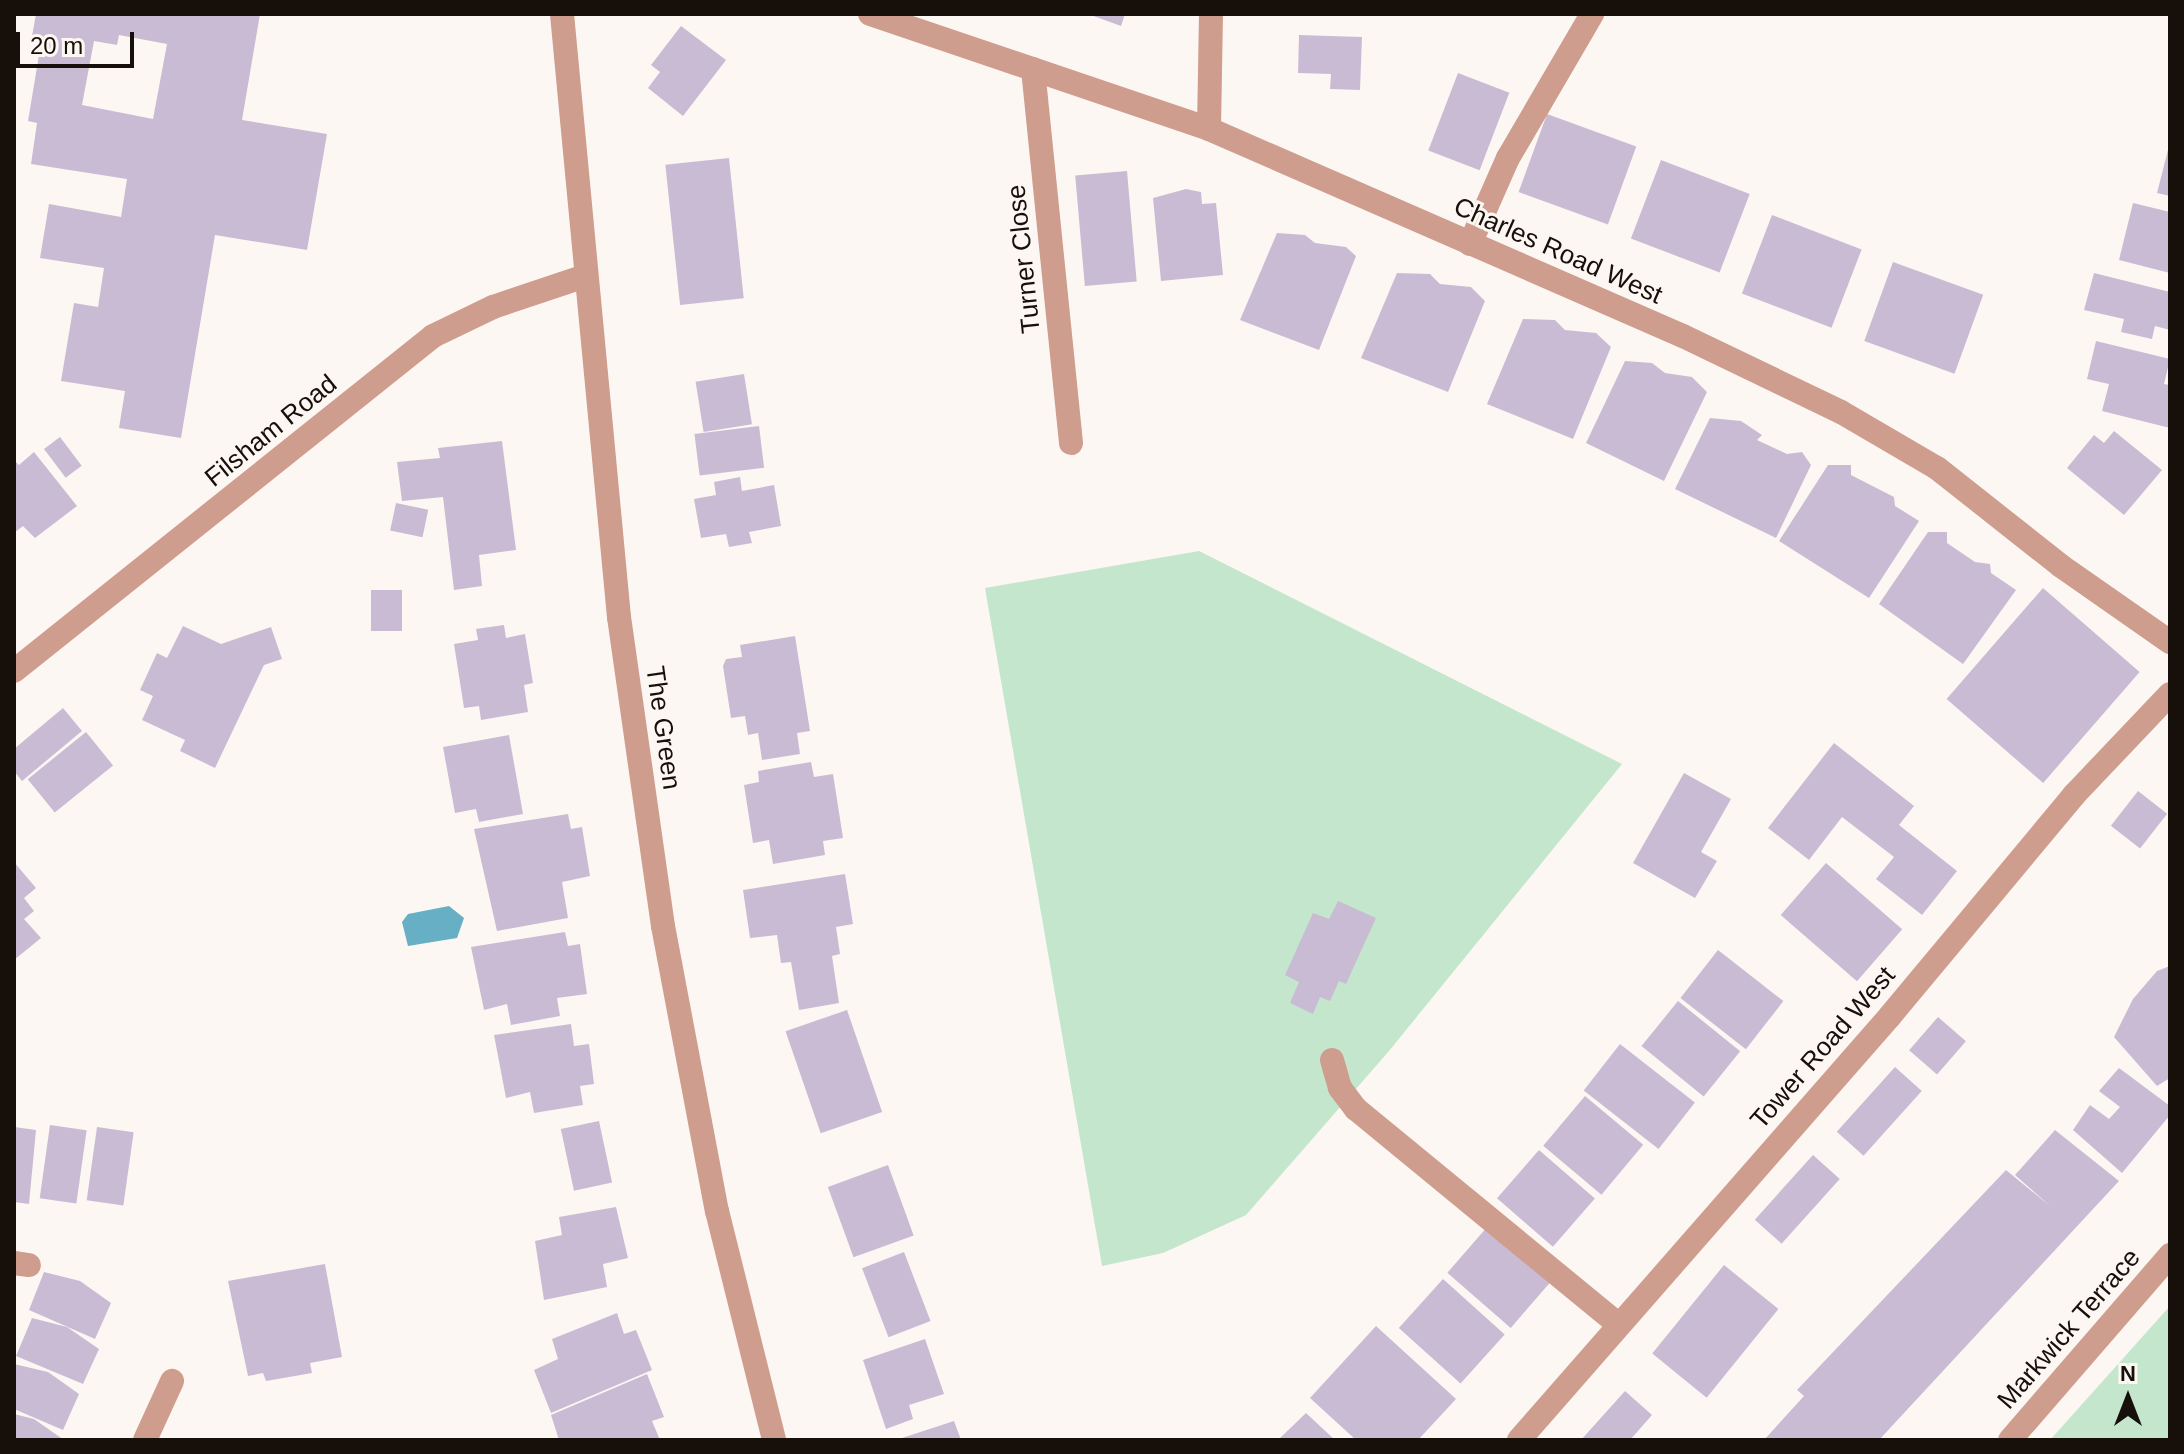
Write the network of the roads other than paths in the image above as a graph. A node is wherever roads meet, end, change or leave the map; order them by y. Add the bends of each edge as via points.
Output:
1 (562, 14) edge
2 (870, 14) edge
3 (1211, 14) edge
4 (1592, 14) edge
5 (1033, 69) junction
6 (1209, 129) junction
7 (1470, 244) junction
8 (585, 276) junction
9 (1071, 443) dead end
10 (2170, 642) edge
11 (14, 671) edge
12 (2170, 694) edge
13 (1332, 1060) dead end
14 (2170, 1255) edge
15 (1619, 1325) junction
16 (172, 1381) dead end
17 (145, 1440) edge
18 (774, 1440) edge
19 (1519, 1440) edge
20 (2010, 1440) edge

1 - 8 street, The Green
2 - 5 street, Charles Road West
3 - 6 street
4 - 7 street via 1508,158
5 - 6 street, Charles Road West
5 - 9 street, Turner Close
6 - 7 street, Charles Road West
7 - 10 street, Charles Road West via 1841,412 1937,468 2061,566
8 - 11 street, Filsham Road via 493,307 433,336
8 - 18 street, The Green via 619,617 663,926 717,1211
12 - 15 street, Tower Road West via 2074,795 1890,1016
13 - 15 street via 1340,1088 1356,1109
14 - 20 street, Markwick Terrace
15 - 19 street, Tower Road West
16 - 17 street

